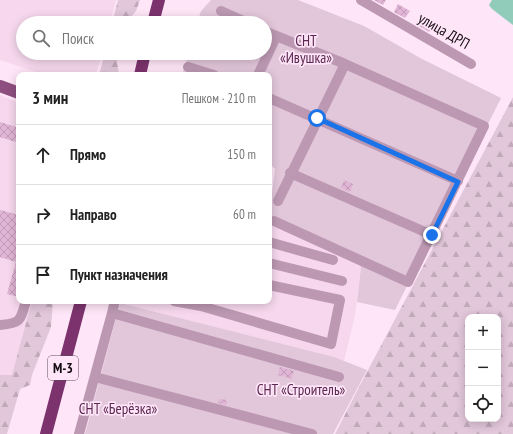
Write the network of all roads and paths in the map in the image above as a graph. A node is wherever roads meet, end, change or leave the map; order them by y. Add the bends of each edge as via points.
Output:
1 (159, 0) edge
2 (361, 0) edge
3 (221, 11) dead end
4 (155, 16) edge
5 (232, 16) edge
6 (272, 34) edge
7 (272, 36) edge
8 (272, 45) edge
9 (143, 60) edge
10 (265, 60) edge
11 (345, 64) junction
12 (471, 64) dead end
13 (188, 67) dead end
14 (141, 72) edge
15 (204, 72) edge
16 (259, 72) edge
17 (0, 86) edge
18 (16, 92) edge
19 (272, 99) edge
20 (317, 118) junction
21 (290, 173) junction
22 (458, 182) junction
23 (278, 201) dead end
24 (274, 221) dead end
25 (432, 235) junction
26 (272, 243) edge
27 (333, 260) dead end
28 (272, 264) edge
29 (342, 281) dead end
30 (272, 286) edge
31 (25, 304) edge
32 (80, 304) edge
33 (114, 304) edge
34 (202, 304) edge
35 (112, 313) junction
36 (0, 325) edge
37 (95, 377) junction
38 (339, 377) dead end
39 (46, 434) edge
40 (79, 434) edge
41 (312, 434) edge

1 - 4 highway
2 - 12 street, улица ДРП
3 - 5 street
6 - 11 street
7 - 8 street via 275,39
9 - 14 highway
10 - 16 street
11 - 20 street
11 - 22 street via 484,126
13 - 15 street
17 - 18 main road
19 - 20 street
20 - 21 street
20 - 22 street
21 - 23 street
21 - 25 street
22 - 25 street
24 - 25 street via 408,282
26 - 27 street
28 - 29 street
30 - 34 street via 340,300 331,344
31 - 36 street via 20,320 15,324
32 - 39 highway, М-3
33 - 35 street
35 - 37 street
35 - 38 street
37 - 40 street
37 - 41 street

